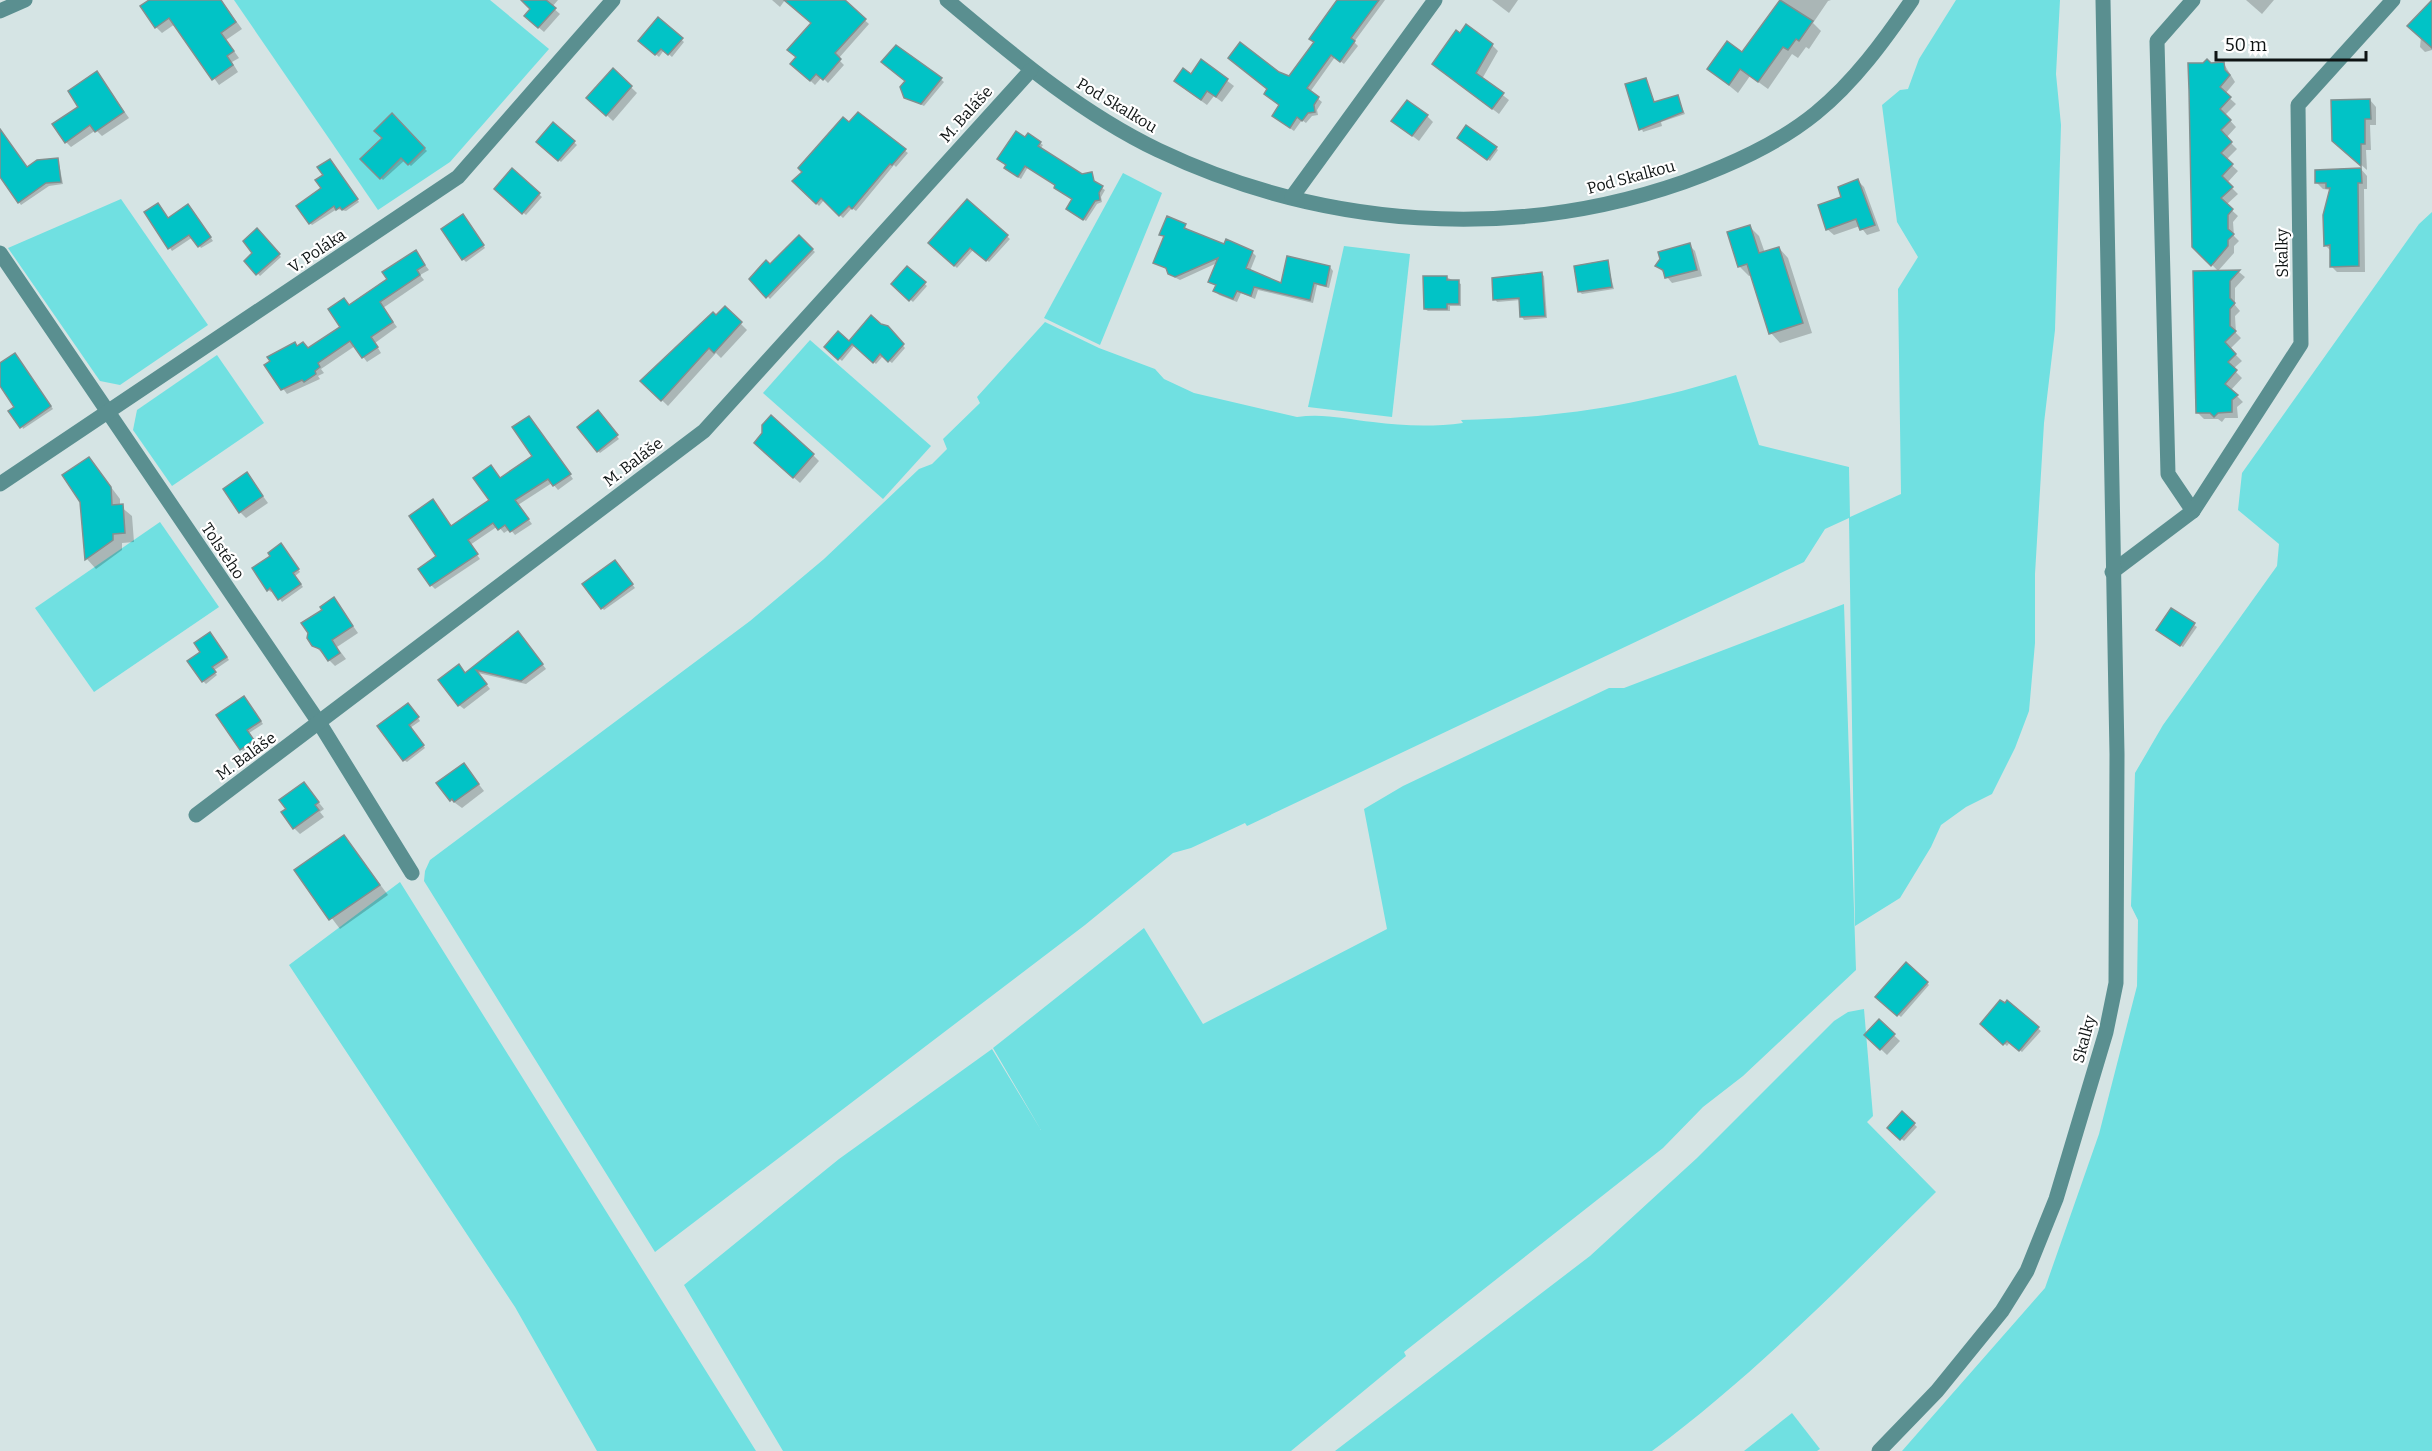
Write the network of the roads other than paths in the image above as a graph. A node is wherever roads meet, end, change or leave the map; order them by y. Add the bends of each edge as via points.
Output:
1 (25, 0) edge
2 (613, 0) edge
3 (947, 0) edge
4 (1436, 0) edge
5 (1911, 0) edge
6 (2103, 0) edge
7 (2193, 0) edge
8 (2393, 0) edge
9 (0, 11) edge
10 (1031, 70) junction
11 (1292, 197) junction
12 (0, 253) edge
13 (107, 413) junction
14 (0, 484) edge
15 (2193, 511) junction
16 (2112, 572) junction
17 (320, 724) junction
18 (196, 815) dead end
19 (412, 873) dead end
20 (1879, 1451) edge

1 - 9 street
2 - 13 street, V. Poláka via 458,177
3 - 10 street, Pod Skalkou
4 - 11 street
5 - 11 street, Pod Skalkou via 1857,73 1815,114 1766,146 1668,187 1598,206 1473,220 1382,215
6 - 16 street, Skalky
7 - 15 street via 2157,41 2168,474
8 - 15 street, Skalky via 2298,105 2301,344
10 - 11 street, Pod Skalkou via 1101,119 1158,150 1222,176
10 - 17 street, M. Baláše via 704,431
12 - 13 street, Tolstého
13 - 14 street, V. Poláka
13 - 17 street, Tolstého
15 - 16 street, Skalky
16 - 20 street, Skalky via 2116,983 2106,1032 2056,1199 2027,1271 2002,1311 1938,1391
17 - 18 street, M. Baláše
17 - 19 street, Tolstého

